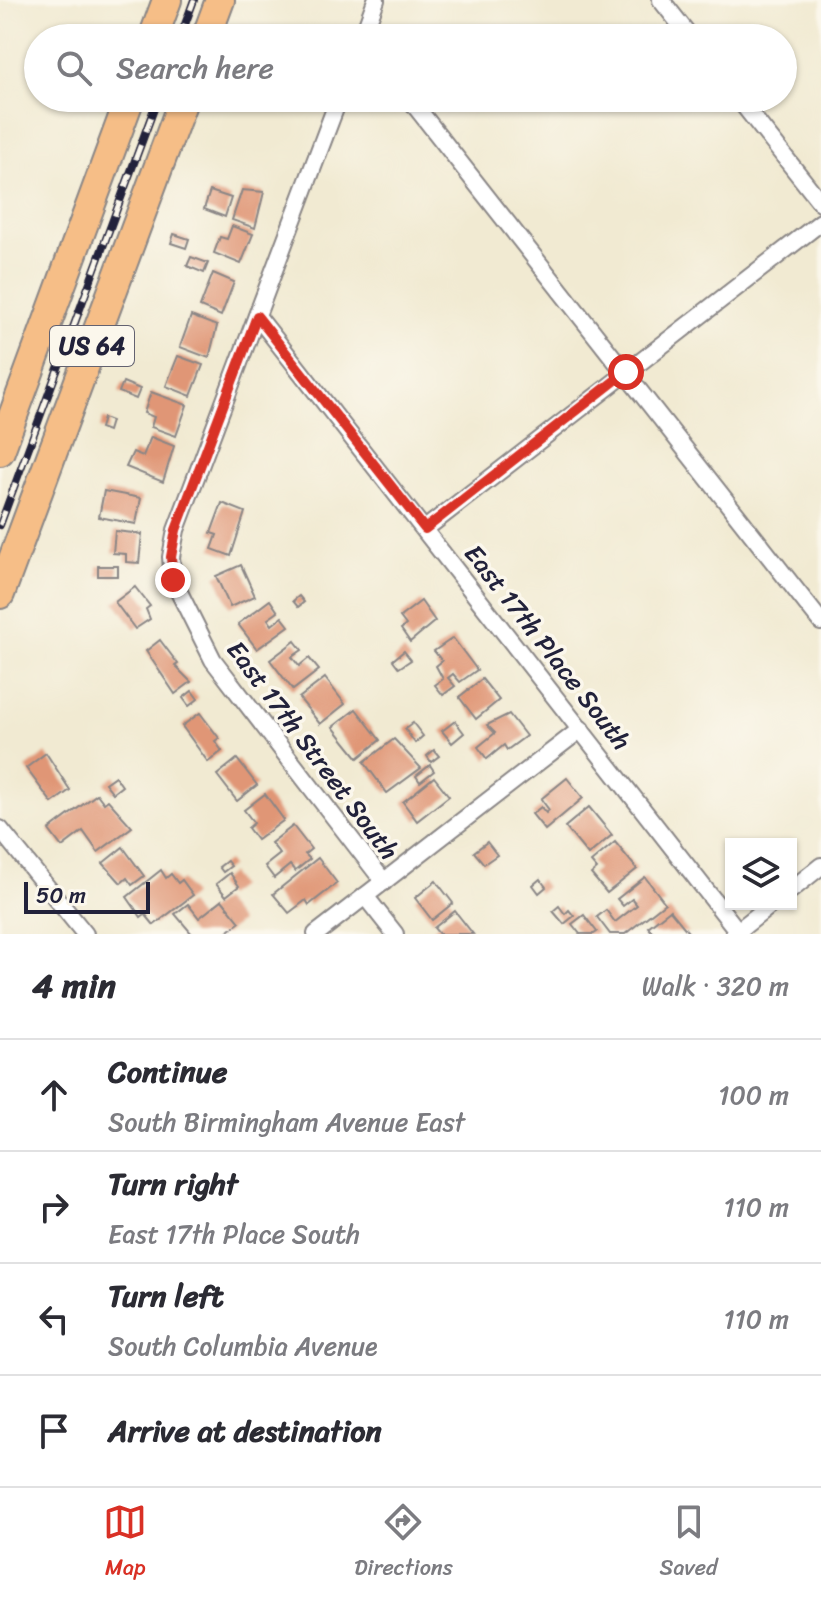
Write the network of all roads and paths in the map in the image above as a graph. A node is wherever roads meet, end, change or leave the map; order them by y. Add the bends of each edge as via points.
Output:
1 (167, 0) edge
2 (220, 0) edge
3 (376, 0) edge
4 (661, 0) edge
5 (158, 24) edge
6 (211, 24) edge
7 (367, 24) edge
8 (680, 24) edge
9 (125, 112) edge
10 (179, 112) edge
11 (334, 112) edge
12 (420, 112) edge
13 (749, 112) edge
14 (821, 203) edge
15 (821, 222) edge
16 (257, 316) junction
17 (626, 372) junction
18 (0, 451) edge
19 (425, 529) junction
20 (0, 594) edge
21 (821, 622) edge
22 (581, 729) junction
23 (0, 829) edge
24 (821, 866) edge
25 (384, 882) junction
26 (797, 885) edge
27 (365, 896) junction
28 (765, 910) edge
29 (737, 933) edge
30 (85, 934) edge
31 (316, 934) edge
32 (395, 934) edge

1 - 5 highway
2 - 6 highway
3 - 7 street
4 - 8 street
9 - 18 highway, US 64
10 - 20 highway, US 64
11 - 16 street, East 17th Street South
12 - 17 street
13 - 14 street
15 - 17 street
16 - 19 street, East 17th Place South
16 - 25 street, East 17th Street South via 176,530 173,580 227,682
17 - 19 street
17 - 21 street
19 - 22 street, East 17th Place South
22 - 25 street
22 - 29 street, East 17th Place South
23 - 30 street
24 - 26 street
25 - 27 street
27 - 31 street
27 - 32 street, East 17th Street South
28 - 29 street

